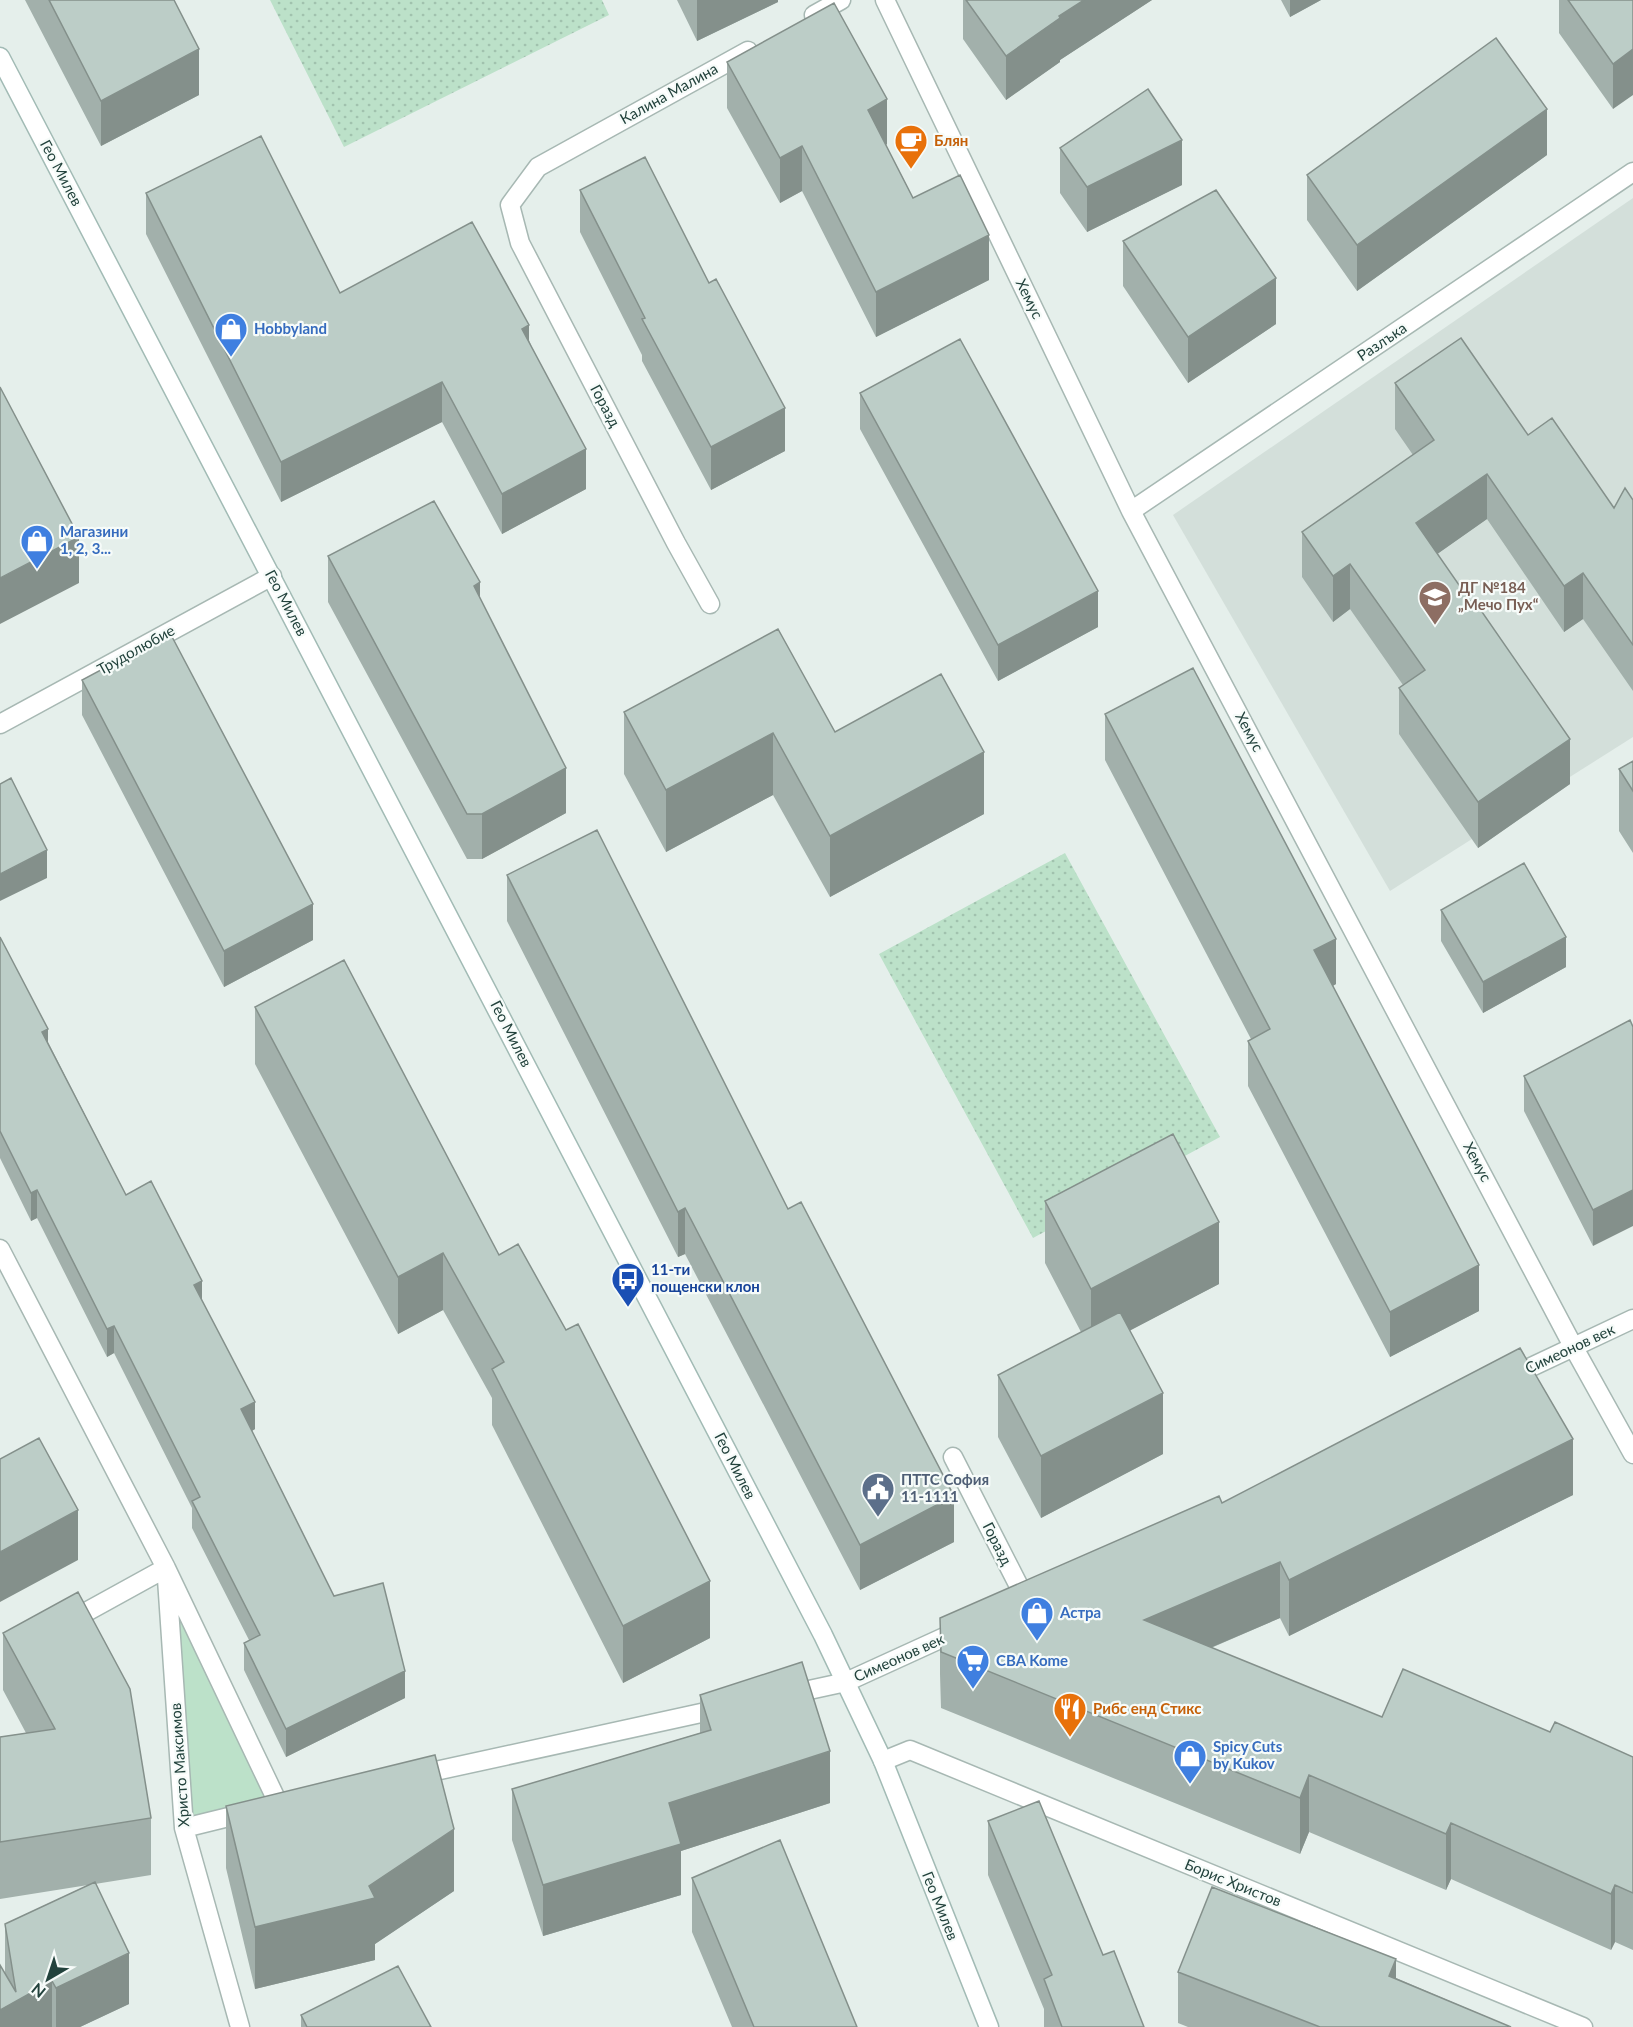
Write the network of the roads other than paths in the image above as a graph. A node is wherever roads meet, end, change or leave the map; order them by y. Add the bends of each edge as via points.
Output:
1 (841, 0) edge
2 (885, 0) edge
3 (800, 23) edge
4 (768, 40) edge
5 (0, 57) edge
6 (1633, 172) edge
7 (510, 205) joint
8 (1131, 511) junction
9 (272, 576) junction
10 (710, 604) dead end
11 (0, 724) edge
12 (0, 1248) edge
13 (1633, 1319) edge
14 (1575, 1348) junction
15 (1499, 1382) edge
16 (1633, 1454) edge
17 (953, 1457) dead end
18 (166, 1568) junction
19 (1046, 1590) edge
20 (982, 1620) edge
21 (52, 1632) edge
22 (846, 1682) junction
23 (767, 1699) edge
24 (744, 1704) edge
25 (883, 1761) junction
26 (399, 1779) edge
27 (301, 1800) edge
28 (279, 1805) junction
29 (184, 1828) junction
30 (240, 2027) edge
31 (989, 2027) edge
32 (1583, 2027) edge

1 - 3 street
2 - 8 street, Хемус
4 - 7 street, Калина Малина via 537,166
5 - 9 street, Гео Милев
6 - 8 street, Разлъка
7 - 10 street, Горазд via 519,243
8 - 14 street, Хемус
9 - 11 street, Трудолюбие
9 - 22 street, Гео Милев
12 - 18 street, Христо Максимов
13 - 14 street, Симеонов век
14 - 15 street, Симеонов век
14 - 16 street, Хемус
17 - 19 street, Горазд via 1020,1602
18 - 21 street
18 - 28 street, Христо Максимов
18 - 29 street, Христо Максимов
20 - 22 street, Симеонов век
22 - 23 street, Симеонов век
22 - 25 street, Гео Милев
24 - 26 street
25 - 31 street, Гео Милев
25 - 32 street, Борис Христов via 910,1750
27 - 28 street
28 - 29 street
29 - 30 street, Христо Максимов

